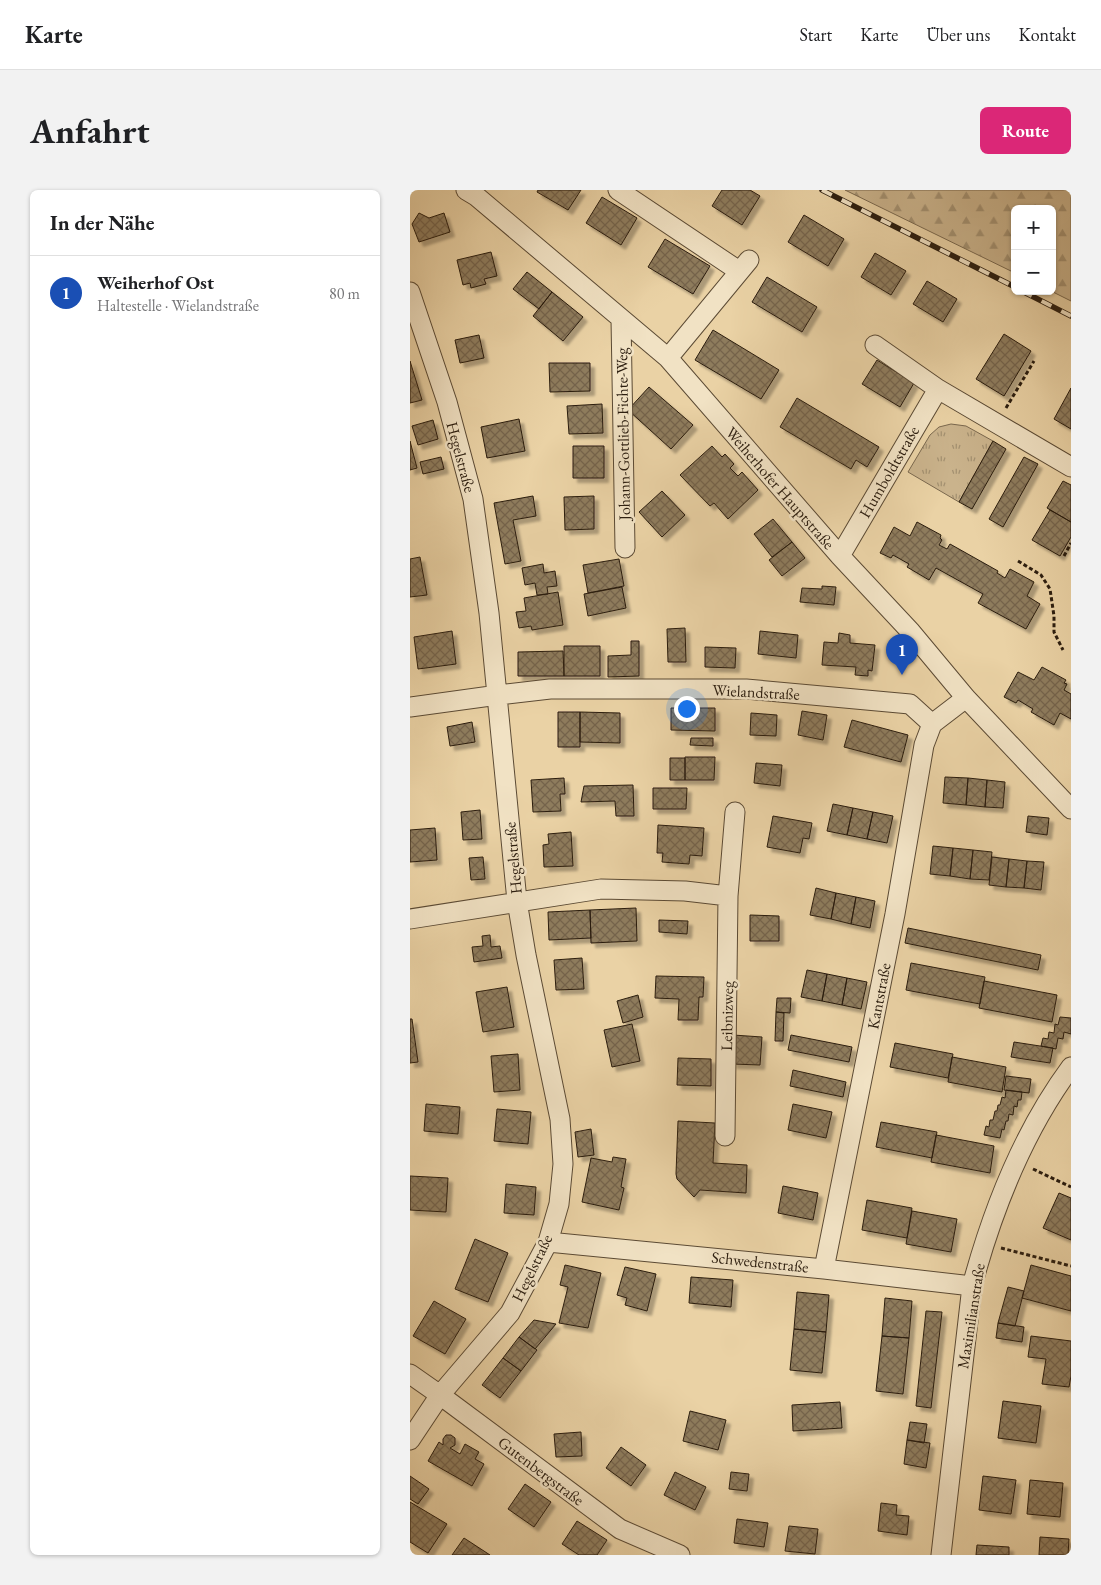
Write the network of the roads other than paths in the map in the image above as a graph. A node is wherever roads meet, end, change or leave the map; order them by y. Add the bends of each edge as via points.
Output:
1 (466, 190) edge
2 (618, 190) edge
3 (410, 292) edge
4 (621, 319) junction
5 (416, 330) edge
6 (875, 345) dead end
7 (668, 358) junction
8 (938, 389) junction
9 (1071, 467) edge
10 (626, 548) dead end
11 (840, 556) junction
12 (498, 695) junction
13 (966, 698) junction
14 (410, 708) edge
15 (932, 724) junction
16 (1071, 809) edge
17 (735, 812) dead end
18 (728, 896) junction
19 (517, 901) junction
20 (410, 919) edge
21 (1071, 1068) edge
22 (725, 1136) dead end
23 (548, 1242) junction
24 (824, 1268) junction
25 (972, 1286) junction
26 (410, 1374) edge
27 (440, 1395) junction
28 (410, 1440) edge
29 (680, 1555) edge
30 (941, 1555) edge

1 - 4 street, Weiherhofer Hauptstraße
2 - 7 street via 744,265
3 - 5 street, Hegelstraße
4 - 7 street, Weiherhofer Hauptstraße
4 - 10 street, Johann-Gottlieb-Fichte-Weg
5 - 12 street, Hegelstraße via 447,402 473,499
6 - 8 street
7 - 11 street, Weiherhofer Hauptstraße
8 - 9 street
8 - 11 street, Humboldtstraße
11 - 13 street, Weiherhofer Hauptstraße via 911,632
12 - 14 street, Wielandstraße
12 - 15 street, Wielandstraße via 550,689 746,689 910,704
12 - 19 street, Hegelstraße
13 - 15 street
13 - 16 street, Weiherhofer Hauptstraße
15 - 24 street, Kantstraße via 924,745 895,914
17 - 18 street, Leibnizweg
18 - 19 street via 685,891 601,889
18 - 22 street, Leibnizweg
19 - 20 street
19 - 23 street, Hegelstraße via 560,1119 563,1164 559,1204
21 - 25 street, Maximilianstraße via 1054,1091 1002,1192
23 - 24 street, Schwedenstraße
23 - 27 street, Hegelstraße via 510,1313
24 - 25 street, Schwedenstraße
25 - 30 street, Maximilianstraße
26 - 27 street, Gutenbergstraße
27 - 28 street, Hegelstraße
27 - 29 street, Gutenbergstraße via 620,1529

